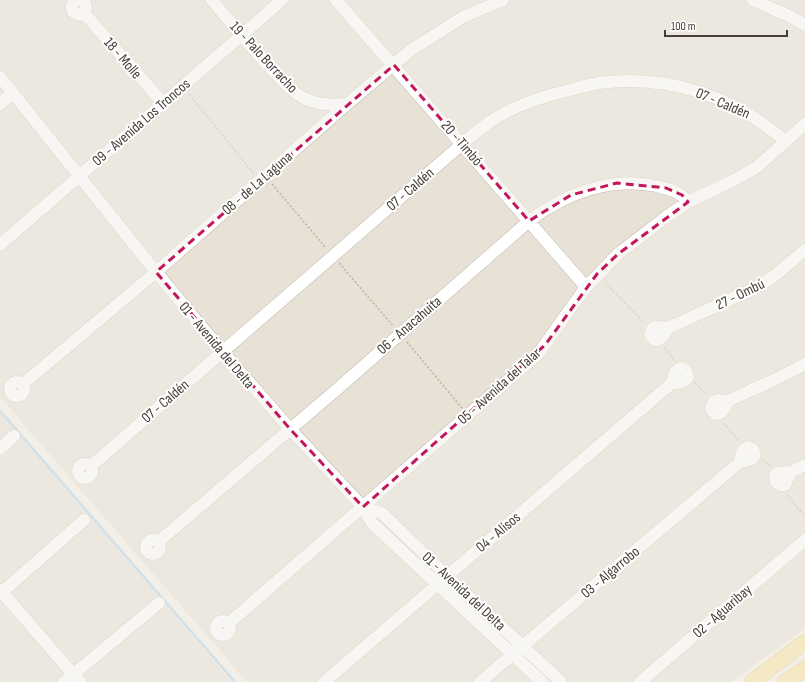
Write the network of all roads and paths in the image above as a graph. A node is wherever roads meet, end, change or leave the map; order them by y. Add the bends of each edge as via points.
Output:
1 (76, 0) edge
2 (82, 0) edge
3 (212, 0) edge
4 (282, 0) edge
5 (336, 0) edge
6 (501, 0) edge
7 (753, 0) edge
8 (84, 13) junction
9 (805, 25) edge
10 (241, 35) junction
11 (394, 65) junction
12 (0, 77) edge
13 (183, 86) junction
14 (12, 94) junction
15 (163, 103) junction
16 (0, 104) edge
17 (347, 104) junction
18 (805, 124) edge
19 (786, 142) junction
20 (462, 144) junction
21 (79, 176) junction
22 (260, 181) junction
23 (688, 202) junction
24 (529, 221) junction
25 (0, 244) edge
26 (805, 250) edge
27 (156, 272) junction
28 (597, 274) junction
29 (586, 287) junction
30 (668, 328) junction
31 (650, 330) junction
32 (399, 333) junction
33 (658, 340) junction
34 (222, 351) junction
35 (805, 364) edge
36 (684, 373) junction
37 (23, 384) dead end
38 (715, 409) junction
39 (468, 415) junction
40 (290, 429) junction
41 (14, 436) dead end
42 (0, 449) edge
43 (749, 449) junction
44 (805, 465) edge
45 (91, 466) dead end
46 (777, 479) junction
47 (363, 507) junction
48 (805, 517) edge
49 (84, 520) dead end
50 (805, 540) edge
51 (158, 542) dead end
52 (447, 576) junction
53 (438, 585) junction
54 (1, 592) edge
55 (159, 603) dead end
56 (228, 623) dead end
57 (805, 642) edge
58 (523, 646) junction
59 (512, 654) junction
60 (805, 669) edge
61 (77, 678) edge
62 (754, 680) edge
63 (64, 682) edge
64 (324, 682) edge
65 (480, 682) edge
66 (542, 682) edge
67 (561, 682) edge
68 (640, 682) edge
69 (785, 682) edge

1 - 8 street, 18 - Molle via 72,5 73,12
2 - 8 street via 86,6
3 - 10 street, 19 - Palo Borracho
4 - 10 street, 09 - Avenida Los Troncos
5 - 11 street, 20 - Timbó
6 - 11 street, 08 - de La Laguna via 463,17 430,37
7 - 9 street
8 - 15 street, 18 - Molle
10 - 13 street, 09 - Avenida Los Troncos
10 - 17 street, 19 - Palo Borracho via 285,84 302,97 322,104
11 - 17 street, 08 - de La Laguna
11 - 20 street, 20 - Timbó
12 - 14 street
13 - 15 street, 09 - Avenida Los Troncos
13 - 22 path
14 - 16 street
14 - 21 street
15 - 21 street, 09 - Avenida Los Troncos
17 - 22 street, 08 - de La Laguna
18 - 19 street, 05 - Avenida del Talar
19 - 20 street, 07 - Caldén via 757,118 698,91 651,82 626,81 598,83 552,94 506,113
19 - 23 street, 05 - Avenida del Talar via 752,170
20 - 24 street, 20 - Timbó
20 - 34 street, 07 - Caldén
21 - 25 street, 09 - Avenida Los Troncos
21 - 27 street, 01 - Avenida del Delta
22 - 27 street, 08 - de La Laguna
23 - 24 street, 06 - Anacahuita via 682,195 666,188 637,183 617,183 571,195
23 - 28 street, 05 - Avenida del Talar via 618,254
24 - 29 street, 20 - Timbó
24 - 32 street, 06 - Anacahuita
26 - 30 street, 27 - Ombú via 754,290
27 - 34 street, 01 - Avenida del Delta
27 - 37 street, 08 - de La Laguna
28 - 29 street, 05 - Avenida del Talar
28 - 31 path
29 - 39 street, 05 - Avenida del Talar via 538,354
30 - 31 street via 658,327
30 - 33 street
31 - 33 street via 653,339
32 - 39 path
32 - 40 street, 06 - Anacahuita
33 - 36 path
34 - 40 street, 01 - Avenida del Delta
34 - 45 street, 07 - Caldén
35 - 38 street via 728,401 718,400 714,402
36 - 38 path via 710,398
36 - 52 street, 04 - Alisos via 686,380 672,383
38 - 43 path
39 - 47 street, 05 - Avenida del Talar
40 - 47 street, 01 - Avenida del Delta
40 - 51 street, 06 - Anacahuita
41 - 42 street
43 - 46 path
43 - 58 street, 03 - Algarrobo via 755,455 754,458 740,462
44 - 46 street via 791,472 781,472
46 - 48 path
47 - 52 street, 01 - Avenida del Delta via 382,513
47 - 53 street, 01 - Avenida del Delta via 372,522
47 - 56 street, 05 - Avenida del Talar
49 - 54 street
50 - 68 street, 02 - Aguaribay
52 - 53 street, 04 - Alisos
52 - 58 street, 01 - Avenida del Delta
53 - 59 street, 01 - Avenida del Delta
53 - 64 street, 04 - Alisos
54 - 61 street
55 - 61 street
57 - 62 main road
58 - 59 street, 03 - Algarrobo
58 - 67 street, 01 - Avenida del Delta
59 - 65 street, 03 - Algarrobo
59 - 66 street, 01 - Avenida del Delta
60 - 69 main road
61 - 63 street

